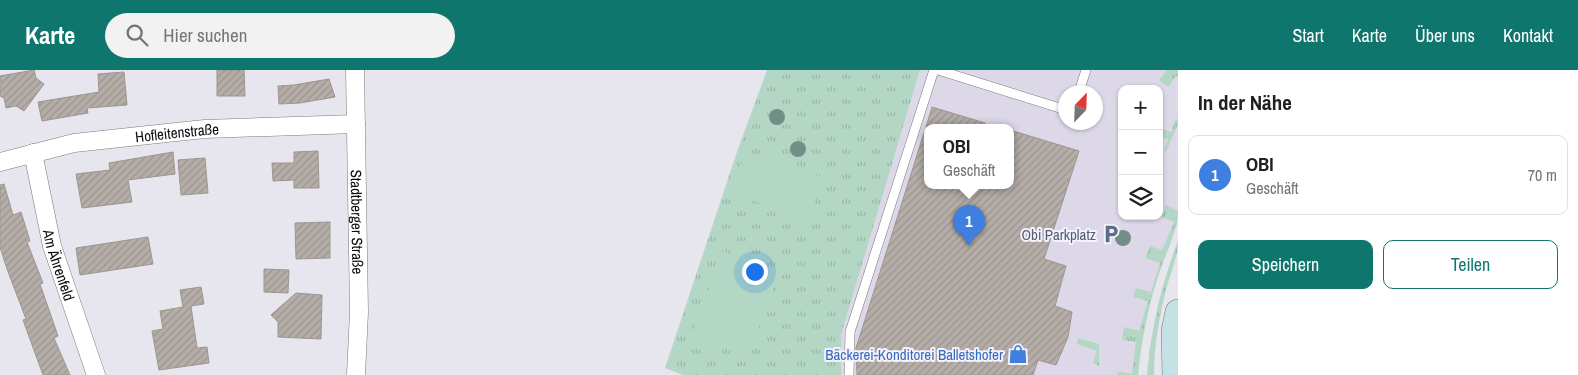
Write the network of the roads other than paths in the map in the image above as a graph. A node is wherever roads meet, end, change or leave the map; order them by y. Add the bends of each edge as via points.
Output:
1 (355, 70) edge
2 (934, 70) edge
3 (938, 70) edge
4 (1086, 70) edge
5 (1081, 85) edge
6 (1058, 108) edge
7 (356, 124) junction
8 (33, 153) junction
9 (0, 162) edge
10 (1178, 312) edge
11 (96, 375) edge
12 (356, 375) edge
13 (849, 375) edge
14 (1175, 375) edge

1 - 7 street, Stadtberger Straße
2 - 13 lane via 850,332
3 - 6 lane
4 - 5 lane
7 - 8 street, Hofleitenstraße via 186,131 74,143
7 - 12 street, Stadtberger Straße via 359,312
8 - 9 street, Hofleitenstraße
8 - 11 street, Am Ährenfeld via 52,246
10 - 14 street via 1174,331

